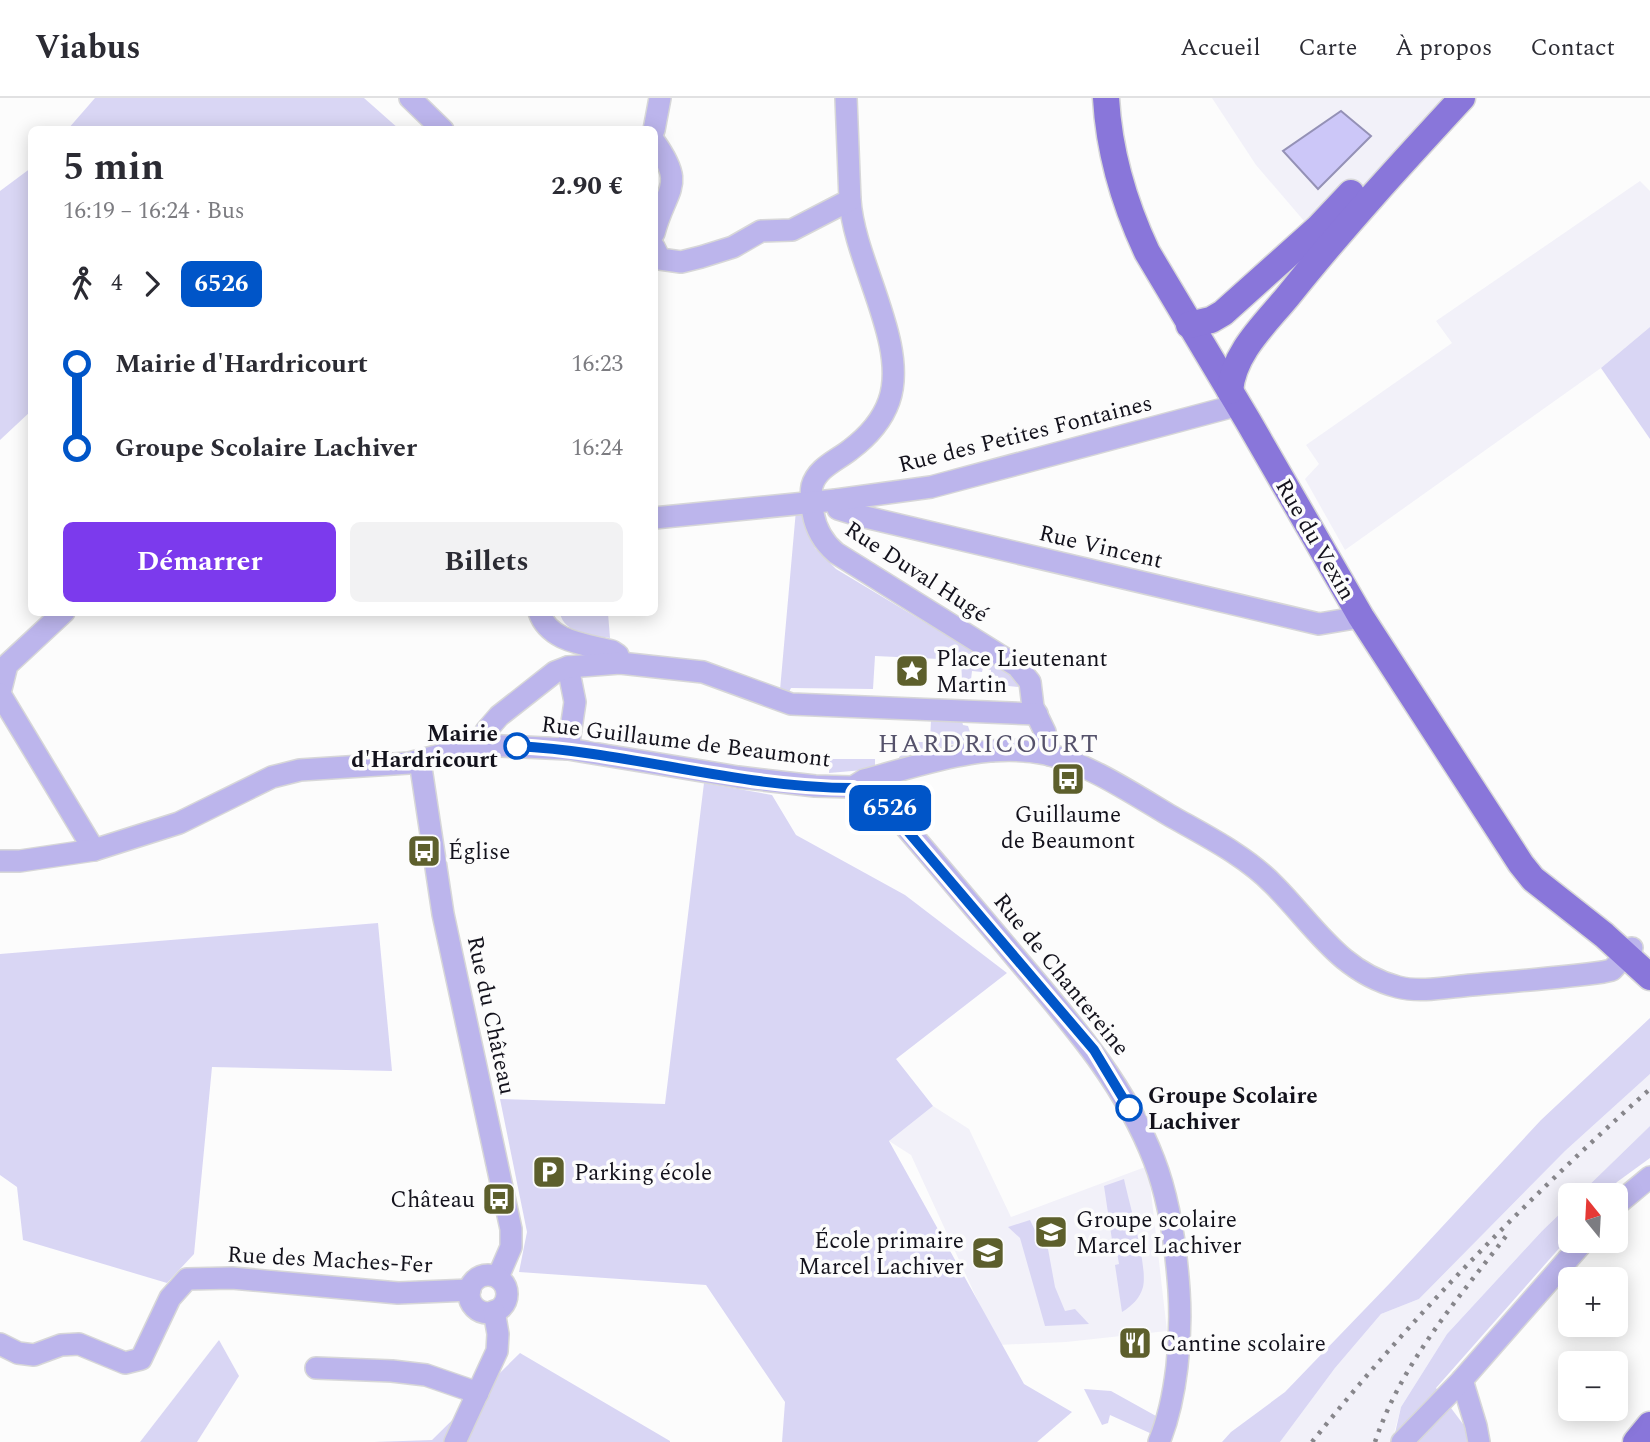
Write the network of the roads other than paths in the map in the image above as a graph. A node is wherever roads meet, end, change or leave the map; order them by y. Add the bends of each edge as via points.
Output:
1 (411, 98) edge
2 (660, 98) edge
3 (846, 98) edge
4 (1106, 98) edge
5 (1441, 98) edge
6 (1462, 98) edge
7 (439, 126) edge
8 (655, 126) edge
9 (658, 146) edge
10 (850, 200) junction
11 (658, 223) edge
12 (1319, 226) junction
13 (658, 256) edge
14 (1189, 325) junction
15 (1240, 356) junction
16 (1210, 358) junction
17 (1234, 398) junction
18 (826, 501) junction
19 (658, 518) edge
20 (60, 616) edge
21 (544, 616) edge
22 (1361, 617) junction
23 (620, 663) junction
24 (568, 667) junction
25 (0, 693) edge
26 (1033, 712) junction
27 (480, 745) junction
28 (568, 749) junction
29 (1040, 753) junction
30 (420, 761) junction
31 (853, 788) junction
32 (94, 850) junction
33 (0, 861) edge
34 (1636, 954) edge
35 (1650, 977) edge
36 (1650, 1177) edge
37 (1628, 1195) edge
38 (1573, 1253) edge
39 (498, 1278) junction
40 (470, 1290) junction
41 (494, 1311) junction
42 (0, 1344) edge
43 (316, 1368) dead end
44 (1462, 1380) junction
45 (478, 1393) junction
46 (1650, 1425) edge
47 (455, 1442) edge
48 (1159, 1442) edge
49 (1402, 1442) edge
50 (1479, 1442) edge
51 (1636, 1442) edge

1 - 7 street
2 - 8 street
3 - 10 street
4 - 14 main road, Rue du Vexin via 1114,161 1134,225
5 - 12 main road
6 - 15 main road via 1340,230
9 - 11 street via 668,160 674,184
10 - 13 street via 802,227 761,231 733,247 701,257 681,262
10 - 18 street via 854,233 891,349 892,387 884,413 868,435 817,475 811,490
12 - 14 main road via 1223,313
12 - 16 main road via 1288,268 1218,339
14 - 16 main road, Rue du Vexin
15 - 16 main road
15 - 17 main road via 1234,369
16 - 17 main road, Rue du Vexin
17 - 18 street, Rue des Petites Fontaines via 931,487
17 - 22 main road, Rue du Vexin
18 - 19 street, Rue des Petites Fontaines
18 - 22 street, Rue Vincent via 862,516 1319,624
18 - 26 street, Rue Duval Hugé via 816,526 822,540 1017,666 1030,682
20 - 25 street via 7,665
21 - 23 street via 552,634 612,651
22 - 34 main road, Rue du Vexin via 1521,864 1604,935
23 - 24 street
23 - 26 street via 703,672 791,704
24 - 27 street via 499,716
24 - 28 street via 575,702
25 - 32 street
26 - 29 street, Rue Duval Hugé via 1045,732
27 - 28 street, Rue Guillaume de Beaumont
27 - 30 street, Rue Guillaume de Beaumont
28 - 31 street, Rue Guillaume de Beaumont via 738,777
29 - 31 street, Rue Guillaume de Beaumont via 978,752 951,757 864,780
29 - 34 street, Rue Guillaume de Beaumont via 1071,762 1125,789 1237,855 1276,887 1342,959 1399,987 1434,989 1603,972
30 - 32 street, Rue Guillaume de Beaumont via 272,777 179,823
30 - 39 street, Rue du Château via 443,914 509,1219 511,1247
31 - 48 street, Rue de Chantereine via 890,809 1071,1022 1110,1074 1143,1137 1168,1211 1180,1306 1175,1377
32 - 33 street, Rue Guillaume de Beaumont
34 - 35 main road, Rue du Vexin
36 - 37 street
38 - 44 street
39 - 40 street via 481,1276
39 - 41 street, Rue du Château via 507,1295 503,1306
40 - 41 street via 476,1308
40 - 42 street, Rue des Maches-Fer via 398,1293 232,1278 187,1279 170,1298 141,1359 125,1363 79,1344 34,1355
41 - 45 street, Rue du Château via 497,1351
43 - 45 street via 426,1375
44 - 49 street
44 - 50 street
45 - 47 street, Rue du Château
46 - 51 main road

